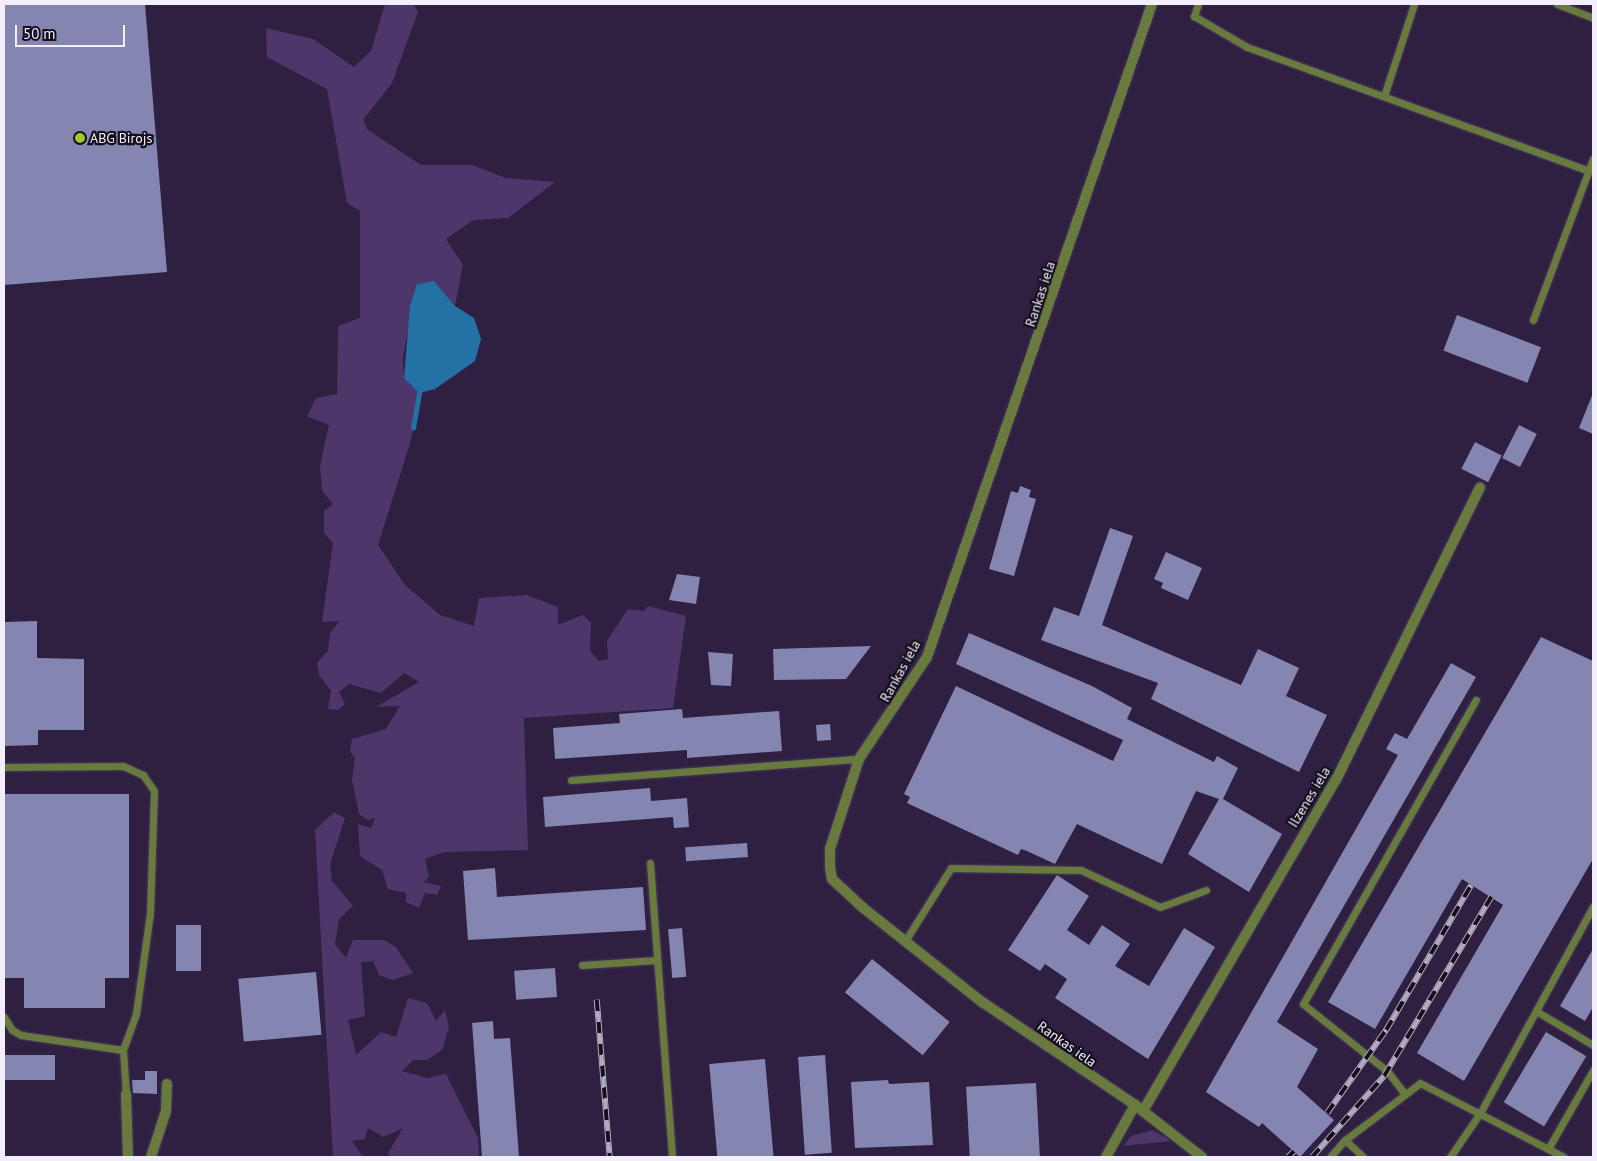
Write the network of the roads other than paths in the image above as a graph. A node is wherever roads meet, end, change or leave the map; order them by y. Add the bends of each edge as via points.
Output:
1 (1152, 4) edge
2 (1198, 4) edge
3 (1414, 4) edge
4 (1557, 4) edge
5 (1593, 18) edge
6 (1384, 96) junction
7 (1593, 159) edge
8 (1589, 171) junction
9 (1533, 320) dead end
10 (1480, 487) dead end
11 (1476, 700) dead end
12 (859, 759) junction
13 (4, 767) edge
14 (571, 780) dead end
15 (650, 863) dead end
16 (1206, 890) dead end
17 (1593, 907) edge
18 (905, 941) junction
19 (657, 960) junction
20 (582, 965) dead end
21 (1536, 1011) junction
22 (4, 1016) edge
23 (1593, 1045) edge
24 (123, 1050) junction
25 (1593, 1070) edge
26 (167, 1084) dead end
27 (126, 1094) joint
28 (1405, 1094) junction
29 (1139, 1108) junction
30 (1480, 1113) junction
31 (1345, 1140) junction
32 (1548, 1149) junction
33 (128, 1157) edge
34 (151, 1157) edge
35 (672, 1157) edge
36 (1106, 1157) edge
37 (1202, 1157) edge
38 (1330, 1157) edge
39 (1362, 1157) edge
40 (1450, 1157) edge
41 (1564, 1157) edge

1 - 12 street, Rankas iela via 927,658
2 - 6 lane via 1194,16 1247,47
3 - 6 lane
4 - 5 lane
6 - 8 lane
7 - 8 lane
8 - 9 lane
10 - 29 street, Ilzenes iela via 1336,780
11 - 28 lane via 1303,1004 1387,1071
12 - 14 lane
12 - 18 street, Rankas iela via 830,848 832,878
13 - 24 lane via 96,763 123,766 143,775 154,791 150,913 136,1014
15 - 19 lane
16 - 18 lane via 1160,907 1081,870 951,868
17 - 21 lane
18 - 29 street, Rankas iela via 1071,1066
19 - 20 lane
19 - 35 lane
21 - 23 lane
21 - 30 lane
22 - 24 lane via 12,1030 21,1035
24 - 27 lane
25 - 32 lane
26 - 34 street via 166,1111
27 - 33 street
28 - 30 lane via 1420,1083
28 - 31 lane
29 - 36 street, Ilzenes iela
29 - 37 street, Rankas iela
30 - 32 lane
30 - 40 lane
31 - 38 lane
31 - 39 lane
32 - 41 lane

